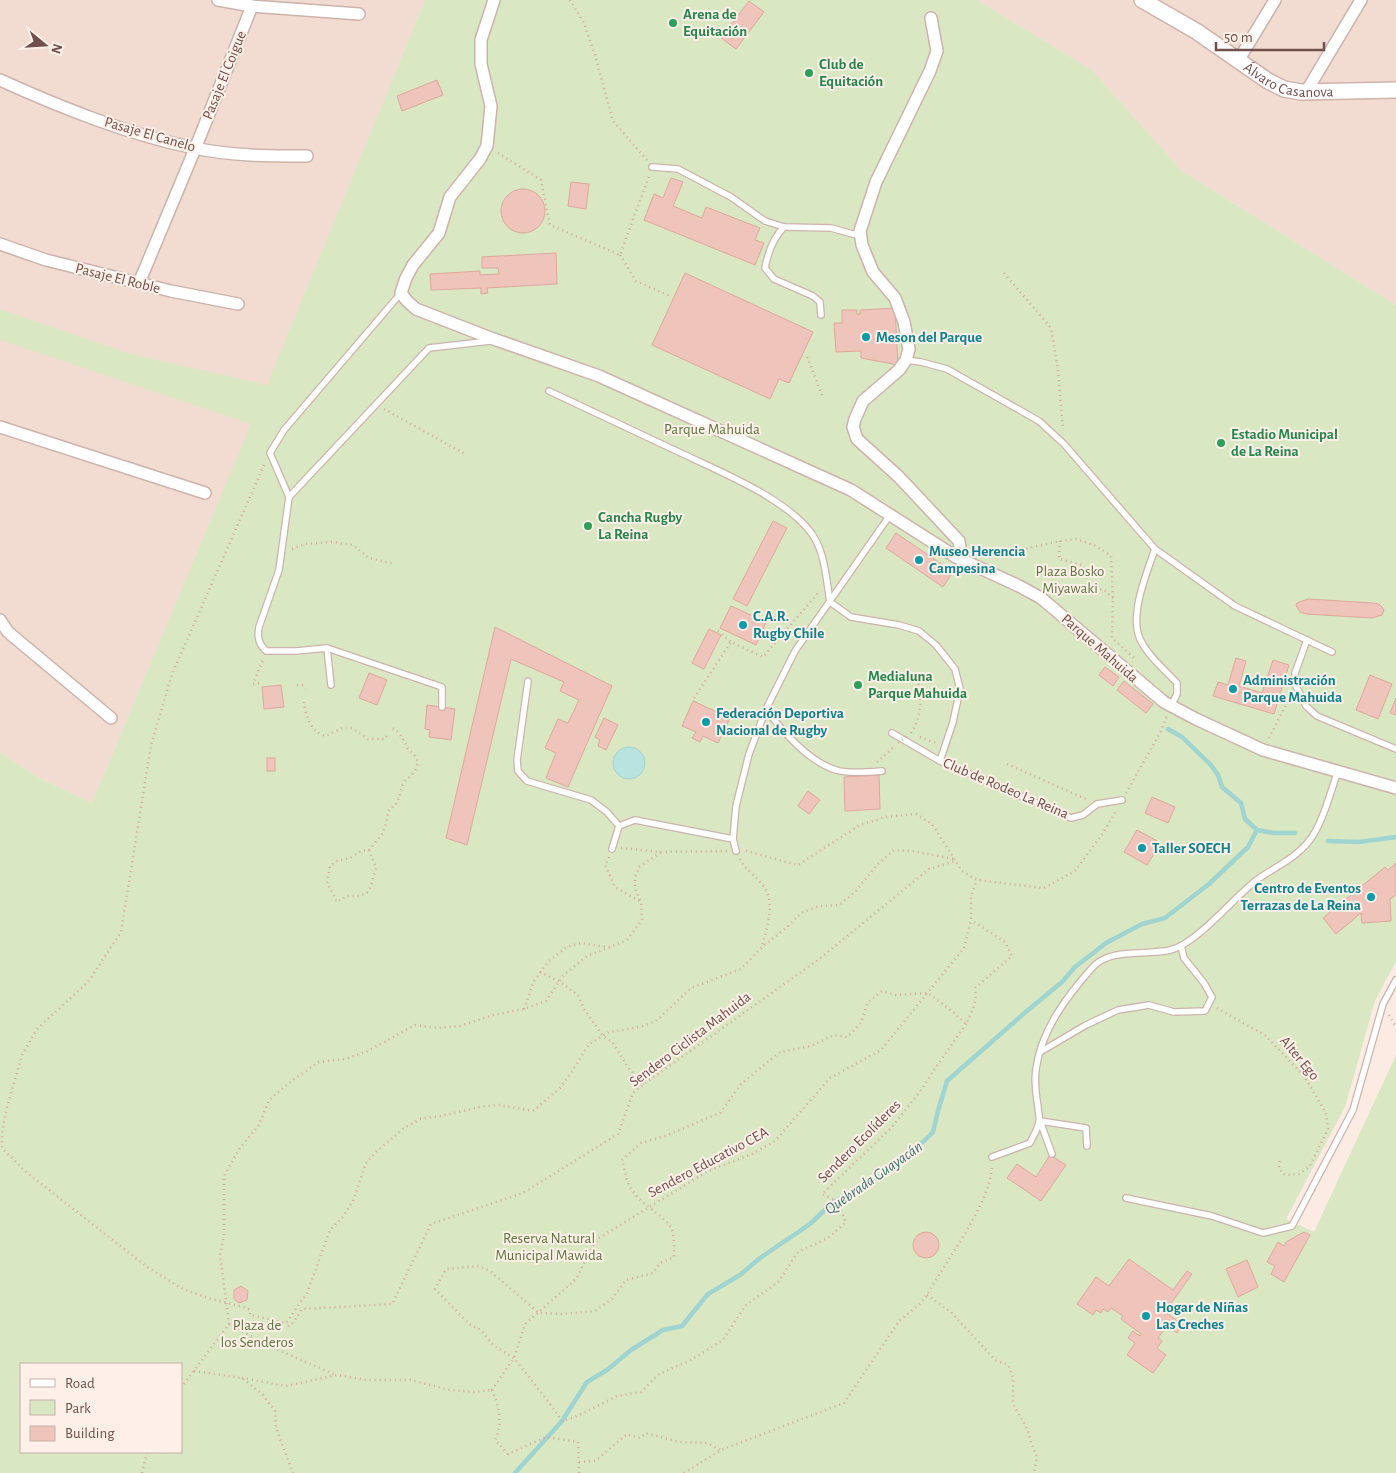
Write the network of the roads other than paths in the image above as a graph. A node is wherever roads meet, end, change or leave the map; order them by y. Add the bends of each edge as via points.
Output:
1 (218, 0) edge
2 (494, 0) edge
3 (1142, 0) edge
4 (1275, 0) edge
5 (1361, 0) edge
6 (252, 6) junction
7 (359, 14) dead end
8 (930, 18) dead end
9 (1238, 61) junction
10 (0, 80) edge
11 (1396, 90) edge
12 (1306, 92) junction
13 (195, 149) junction
14 (307, 156) dead end
15 (652, 167) road end
16 (784, 227) junction
17 (860, 236) junction
18 (0, 244) edge
19 (139, 282) junction
20 (401, 293) junction
21 (238, 304) dead end
22 (821, 315) dead end
23 (497, 340) junction
24 (906, 360) junction
25 (549, 391) dead end
26 (0, 427) edge
27 (205, 493) dead end
28 (289, 497) junction
29 (890, 515) junction
30 (1155, 549) junction
31 (956, 557) junction
32 (830, 602) junction
33 (0, 620) edge
34 (1307, 640) junction
35 (327, 648) junction
36 (1332, 652) dead end
37 (528, 681) dead end
38 (331, 685) dead end
39 (1171, 706) junction
40 (442, 707) dead end
41 (766, 709) junction
42 (111, 718) dead end
43 (892, 733) dead end
44 (1396, 749) edge
45 (940, 761) junction
46 (882, 771) dead end
47 (1338, 771) junction
48 (1396, 788) edge
49 (1122, 800) dead end
50 (619, 826) junction
51 (733, 839) junction
52 (612, 849) road end
53 (736, 851) road end
54 (1181, 946) junction
55 (1396, 980) edge
56 (1040, 1052) junction
57 (1040, 1121) junction
58 (1087, 1146) dead end
59 (1052, 1154) dead end
60 (992, 1157) road end
61 (1126, 1198) dead end

1 - 6 street
2 - 20 street via 481,40 481,64 491,106 487,146 450,196 439,233 413,265
3 - 9 street, Álvaro Casanova via 1196,31
4 - 9 street
5 - 12 street
6 - 7 street
6 - 13 street, Pasaje El Coigue
8 - 17 street via 937,52 876,182 864,213
9 - 12 street, Álvaro Casanova via 1276,86
10 - 13 street, Pasaje El Canelo via 81,114
11 - 12 street, Álvaro Casanova
13 - 14 street, Pasaje El Canelo via 258,156
13 - 19 street, Pasaje El Coigue
15 - 16 lane via 678,170 731,197 765,221
16 - 17 lane via 831,228
16 - 22 lane via 776,234 765,268 774,279 813,296 820,302
17 - 24 street via 874,272 895,298 904,322 908,349
18 - 19 street, Pasaje El Roble via 46,260
19 - 21 street, Pasaje El Roble
20 - 23 street, Parque Mahuida via 416,309
20 - 28 lane via 284,430 270,453
23 - 28 lane via 429,348
23 - 29 street, Parque Mahuida via 607,380 851,490
24 - 30 lane via 947,369 1039,422 1064,444
24 - 31 street via 863,401 853,427 857,439 900,477 959,541
25 - 32 lane via 737,480 798,519 810,531 821,552
26 - 27 street
28 - 35 lane via 279,570 257,636 266,651
29 - 31 street, Parque Mahuida
29 - 32 lane
30 - 34 lane via 1235,606
30 - 39 lane via 1136,620 1139,638 1152,658 1177,683 1177,694
31 - 39 street, Parque Mahuida via 1041,598
32 - 41 lane via 795,651
32 - 45 lane via 851,617 919,631 936,645 955,669 960,689
33 - 42 street via 8,632
34 - 36 lane
34 - 44 lane via 1295,673 1296,686 1306,706 1317,716
35 - 38 lane
35 - 40 lane via 442,687
37 - 50 lane via 518,771 527,781 591,800
39 - 47 street, Parque Mahuida via 1263,750
41 - 46 lane via 782,732 811,757 836,770
41 - 51 lane via 749,754 736,806
43 - 45 lane, Club de Rodeo La Reina
45 - 49 lane, Club de Rodeo La Reina via 1071,818 1083,815 1097,804
47 - 48 street, Parque Mahuida
47 - 54 lane via 1316,830 1308,842 1294,856 1257,880
50 - 51 lane via 635,820
50 - 52 lane
51 - 53 lane
54 - 56 lane via 1100,960 1071,994 1047,1030
54 - 56 lane via 1184,958 1212,997 1205,1011 1174,1012 1149,1005 1118,1010
55 - 61 lane via 1383,1004 1353,1110 1292,1226 1263,1233 1212,1216
56 - 57 lane via 1035,1087
57 - 58 lane via 1086,1128
57 - 59 lane
57 - 60 lane via 1030,1143

